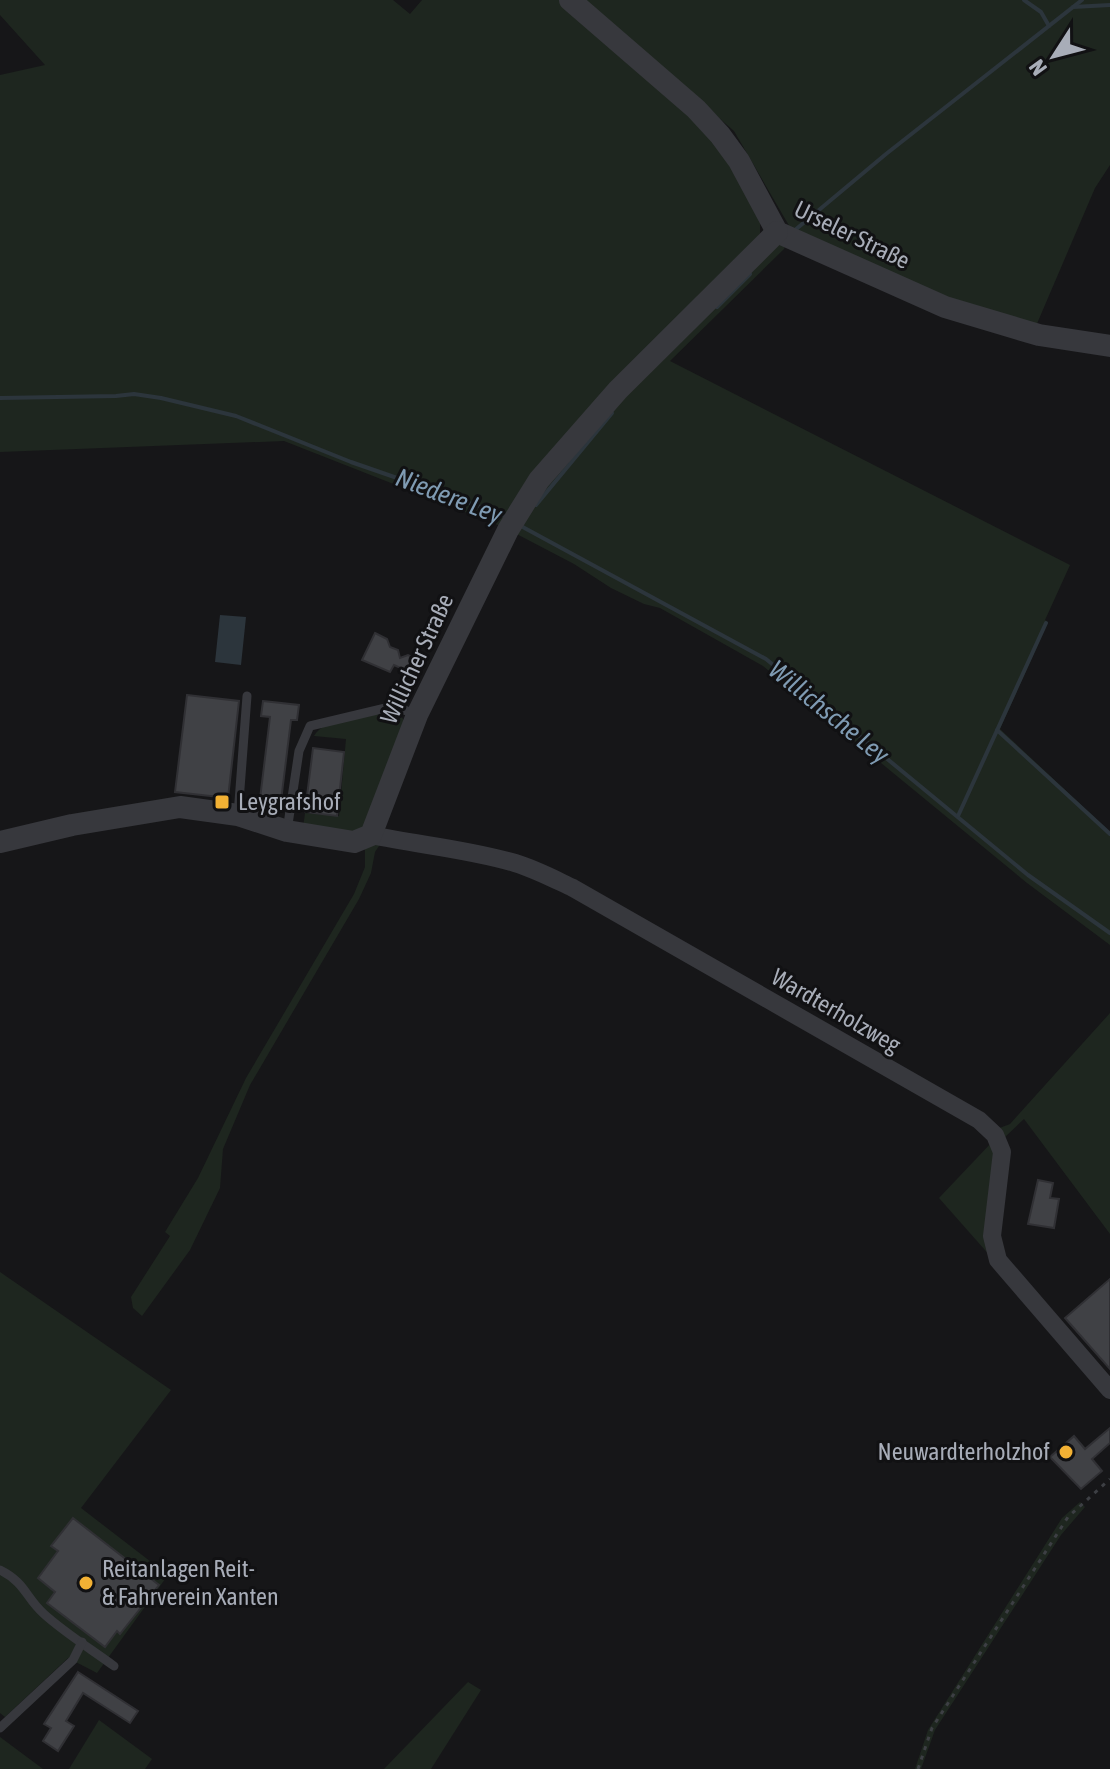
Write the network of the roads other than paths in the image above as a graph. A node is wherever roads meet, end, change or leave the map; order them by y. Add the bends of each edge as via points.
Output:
1 (570, 0) edge
2 (777, 232) junction
3 (1110, 346) edge
4 (247, 696) dead end
5 (417, 715) junction
6 (238, 815) junction
7 (287, 831) junction
8 (371, 835) junction
9 (0, 842) edge
10 (1110, 1390) edge
11 (0, 1570) edge
12 (82, 1642) junction
13 (114, 1666) dead end
14 (0, 1728) edge

1 - 2 street, Urseler Straße via 720,135
2 - 3 street, Urseler Straße via 945,307 1039,335
2 - 5 street, Willicher Straße via 618,390 539,480 513,520
4 - 6 lane
5 - 7 lane via 394,706 310,726 299,751
5 - 8 street, Willicher Straße
6 - 7 street
6 - 9 street via 180,807
7 - 8 street via 354,842
8 - 10 street, Wardterholzweg via 478,853 573,888 979,1120 995,1135 1002,1152 992,1236 998,1260
11 - 12 lane
12 - 13 lane
12 - 14 lane via 73,1660

